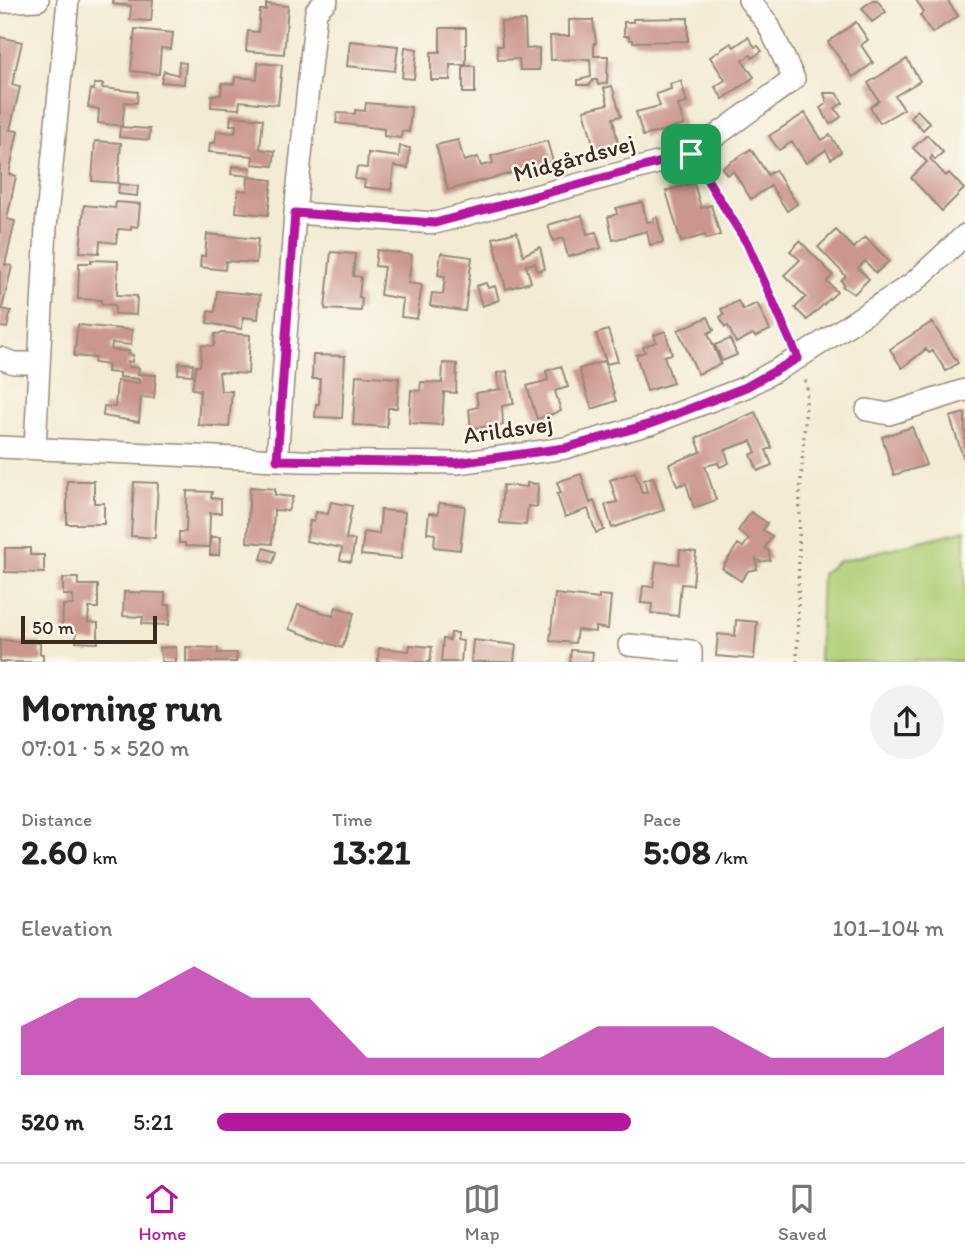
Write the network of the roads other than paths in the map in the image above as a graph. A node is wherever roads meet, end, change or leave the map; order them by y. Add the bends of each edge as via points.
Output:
1 (38, 0) edge
2 (68, 0) edge
3 (327, 0) edge
4 (749, 0) edge
5 (0, 2) edge
6 (295, 213) junction
7 (965, 235) edge
8 (0, 358) edge
9 (39, 363) junction
10 (965, 390) edge
11 (867, 410) dead end
12 (0, 447) edge
13 (35, 448) junction
14 (277, 460) junction
15 (629, 645) dead end
16 (691, 662) edge

1 - 5 street
2 - 9 street via 46,227
3 - 6 street via 316,11
4 - 6 street, Midgårdsvej via 768,24 794,79 691,154 435,223
6 - 14 street
7 - 14 street, Arildsvej via 913,283 798,358 746,387 650,424 565,448 457,463
8 - 9 street
9 - 13 street
10 - 11 street via 889,414
12 - 13 street, Arildsvej
13 - 14 street, Arildsvej
15 - 16 street via 691,651

